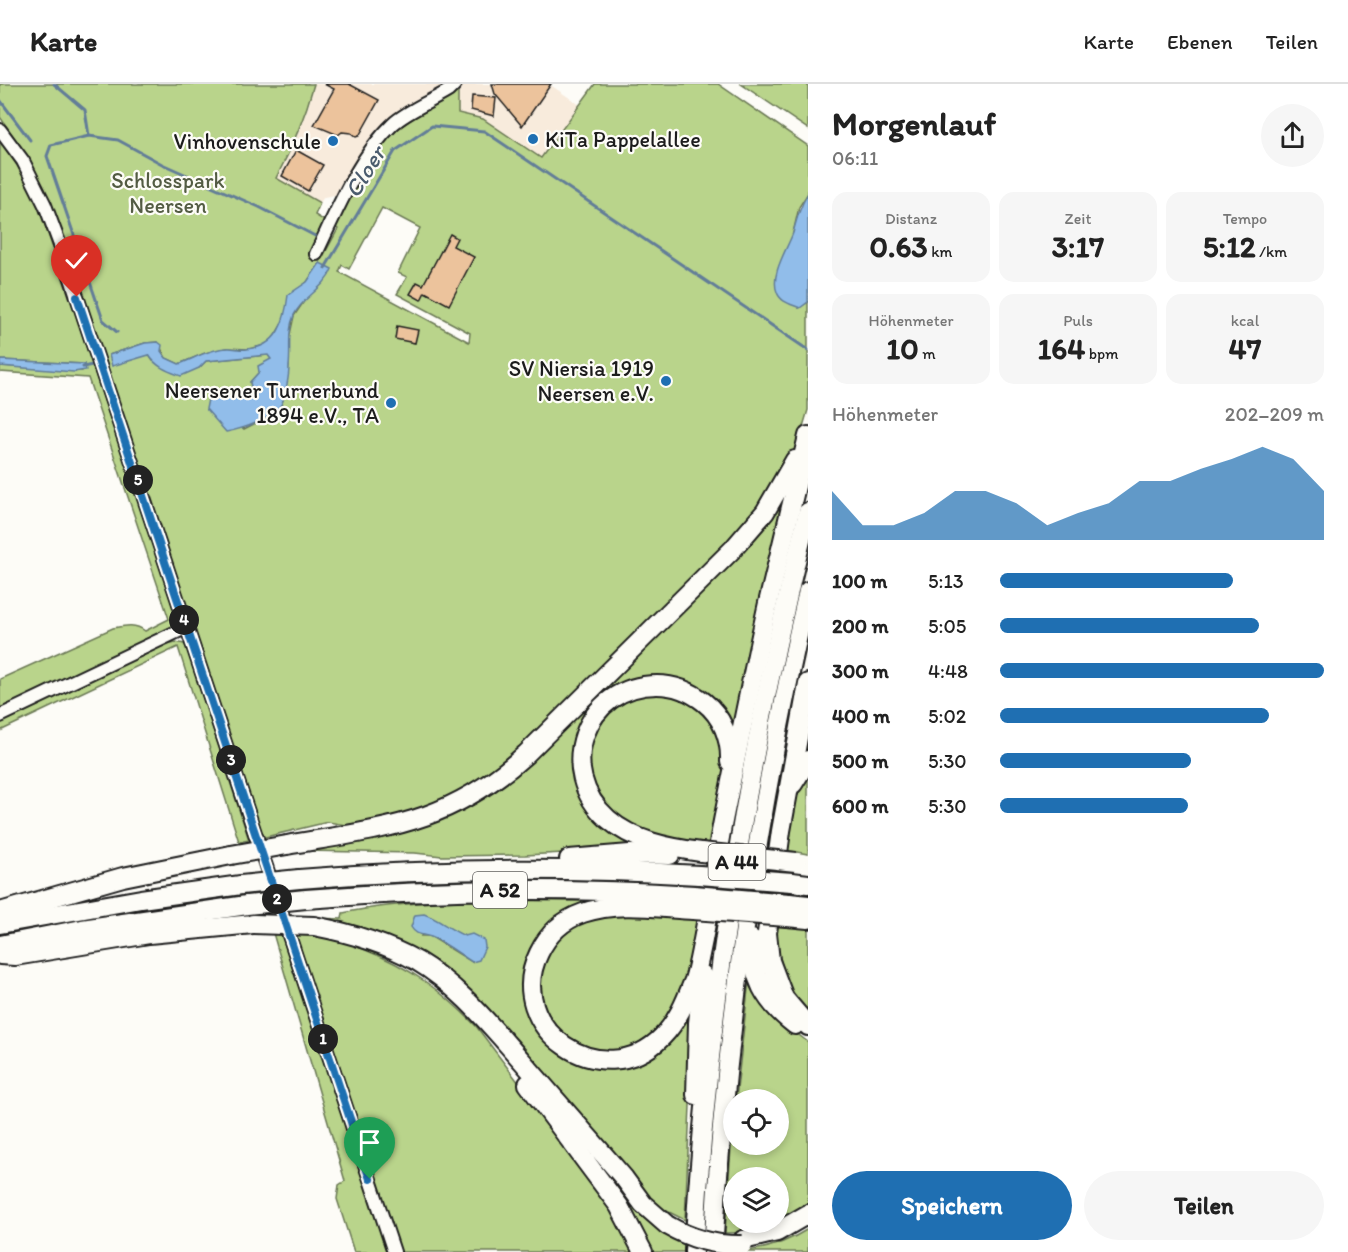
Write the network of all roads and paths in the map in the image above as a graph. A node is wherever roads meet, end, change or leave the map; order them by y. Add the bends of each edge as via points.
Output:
1 (455, 84) edge
2 (0, 130) edge
3 (316, 254) dead end
4 (808, 428) edge
5 (808, 436) edge
6 (808, 512) edge
7 (808, 591) edge
8 (187, 627) junction
9 (808, 683) edge
10 (0, 716) edge
11 (808, 760) edge
12 (788, 794) junction
13 (725, 812) junction
14 (700, 861) junction
15 (802, 863) edge
16 (800, 883) edge
17 (753, 884) junction
18 (694, 902) junction
19 (808, 904) edge
20 (788, 910) junction
21 (0, 912) edge
22 (808, 919) edge
23 (0, 924) edge
24 (707, 926) junction
25 (0, 945) edge
26 (0, 955) edge
27 (449, 984) junction
28 (779, 985) junction
29 (808, 1019) edge
30 (808, 1026) edge
31 (808, 1036) edge
32 (808, 1214) edge
33 (696, 1217) junction
34 (808, 1222) edge
35 (743, 1243) junction
36 (394, 1252) edge
37 (642, 1252) edge
38 (694, 1252) edge
39 (713, 1252) edge

1 - 3 street via 395,123 371,148
2 - 8 street via 45,205
4 - 21 highway, bridge via 787,477 750,531 526,754 494,781 458,803 422,819 376,830 123,878
5 - 13 highway
6 - 33 highway, A 44 via 772,671 739,849 717,1003
7 - 17 highway, A 44 via 775,747
8 - 10 street
8 - 36 street
9 - 12 highway
11 - 12 highway
12 - 28 highway via 766,933
13 - 14 highway via 729,745 720,721 699,698 670,686 638,687 610,699 595,714 584,737 580,762 585,787 598,809 632,835
13 - 24 highway
14 - 15 highway, bridge via 730,856
14 - 16 highway, A 52, bridge
14 - 23 highway, A 52, bridge via 299,879 130,900
17 - 31 highway via 752,949 760,984 776,1009
17 - 39 highway, A 44 via 732,1035
18 - 20 highway, bridge
18 - 24 highway via 605,908 581,914 556,929 536,958 532,980 536,1009 550,1033 568,1049 594,1059 633,1056 654,1044 682,1008
18 - 25 highway, A 52, bridge via 614,891 393,893 247,905
19 - 20 highway
20 - 22 highway
24 - 33 highway via 698,1023 692,1170
26 - 27 highway, bridge via 253,924 314,926 381,944
27 - 35 highway via 479,1012 624,1178 668,1222 706,1236
27 - 37 highway via 609,1192 629,1222
28 - 29 highway
28 - 30 highway via 791,1008
32 - 35 highway via 777,1232
33 - 38 highway, A 44
34 - 35 highway via 781,1238

